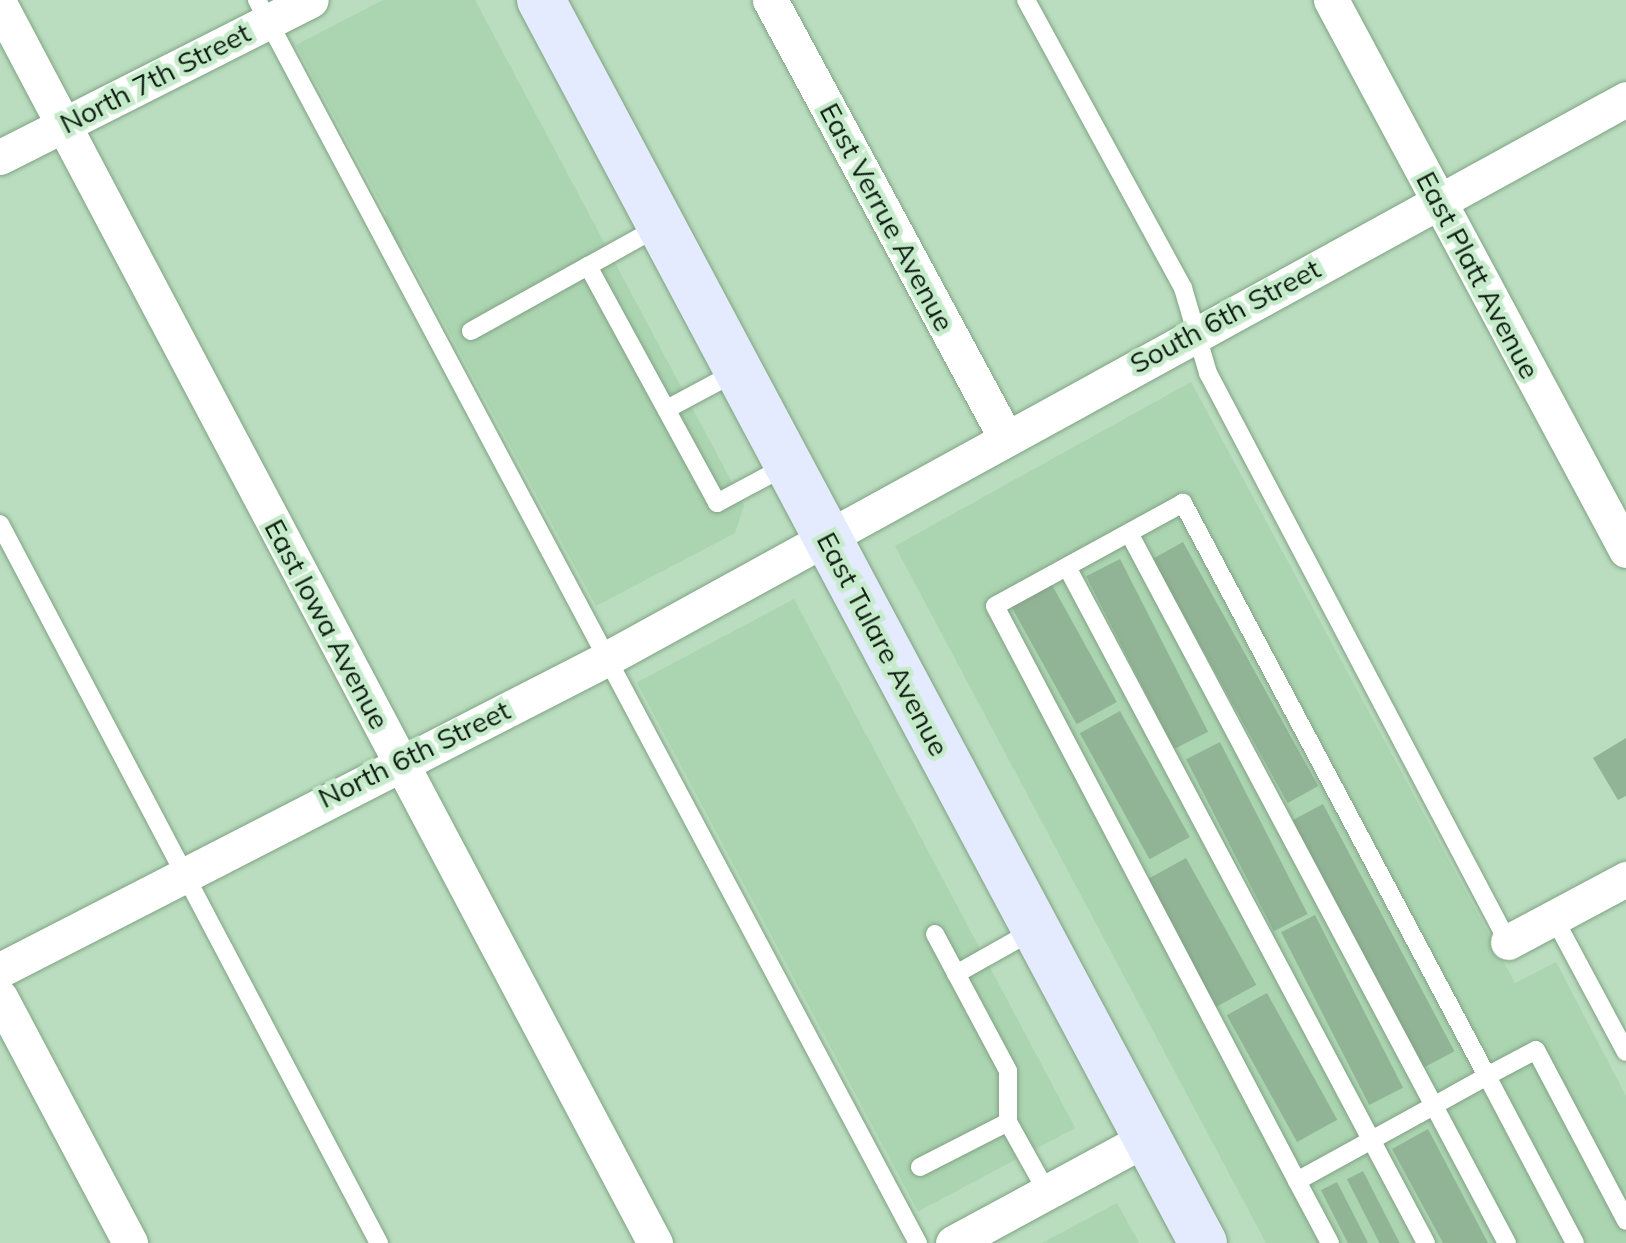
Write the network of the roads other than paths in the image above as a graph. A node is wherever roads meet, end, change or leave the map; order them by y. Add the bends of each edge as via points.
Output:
1 (311, 0) edge
2 (541, 0) edge
3 (770, 0) edge
4 (1026, 0) edge
5 (1331, 0) edge
6 (0, 5) edge
7 (262, 10) edge
8 (1626, 100) edge
9 (64, 124) junction
10 (0, 157) edge
11 (1438, 203) junction
12 (660, 226) junction
13 (588, 266) junction
14 (470, 332) dead end
15 (1196, 332) junction
16 (738, 370) junction
17 (667, 409) junction
18 (1004, 434) junction
19 (788, 465) junction
20 (0, 524) edge
21 (1130, 533) junction
22 (825, 534) junction
23 (1626, 550) edge
24 (1067, 567) junction
25 (608, 658) junction
26 (399, 760) junction
27 (180, 872) junction
28 (1626, 879) edge
29 (1554, 918) junction
30 (1035, 929) junction
31 (934, 934) dead end
32 (1508, 942) joint
33 (0, 970) edge
34 (956, 974) junction
35 (0, 997) edge
36 (1626, 1052) edge
37 (1487, 1076) junction
38 (1435, 1105) junction
39 (1008, 1122) junction
40 (1147, 1138) junction
41 (1372, 1140) junction
42 (920, 1167) dead end
43 (1297, 1180) junction
44 (1048, 1192) junction
45 (1626, 1221) edge
46 (130, 1243) edge
47 (380, 1243) edge
48 (654, 1243) edge
49 (918, 1243) edge
50 (953, 1243) edge
51 (1203, 1243) edge
52 (1330, 1243) edge
53 (1426, 1243) edge
54 (1506, 1243) edge
55 (1575, 1243) edge

1 - 7 street, North 7th Street
2 - 12 main road, East Tulare Avenue
3 - 18 street, East Verrue Avenue
4 - 15 lane via 1182,288
5 - 11 street, East Platt Avenue
6 - 9 street, East Iowa Avenue
7 - 9 street, North 7th Street
7 - 25 lane
8 - 11 street, South 6th Street
9 - 10 street, North 7th Street
9 - 26 street, East Iowa Avenue
11 - 15 street, South 6th Street
11 - 23 street, East Platt Avenue
12 - 13 lane
12 - 16 main road, East Tulare Avenue
13 - 14 lane
13 - 17 lane
15 - 18 street, South 6th Street
15 - 32 lane via 1208,373
16 - 17 lane
16 - 19 main road, East Tulare Avenue
17 - 19 lane via 718,504
18 - 22 street, South 6th Street
19 - 22 main road, East Tulare Avenue
20 - 27 lane
21 - 24 lane
21 - 37 lane via 1183,504
21 - 38 lane
22 - 25 street, North 6th Street
22 - 30 main road, East Tulare Avenue
24 - 41 lane
24 - 43 lane via 995,606
25 - 26 street, North 6th Street
25 - 49 lane
26 - 27 street, North 6th Street
26 - 48 street, East Iowa Avenue
27 - 33 street, North 6th Street
27 - 47 lane
28 - 29 street
29 - 32 street
29 - 36 lane
30 - 34 lane
30 - 40 main road, East Tulare Avenue
31 - 34 lane
34 - 39 lane via 1008,1071
35 - 46 street
37 - 38 lane
37 - 45 lane via 1536,1050
37 - 55 lane
38 - 41 lane
38 - 54 lane
39 - 42 lane
39 - 44 lane
40 - 44 street
40 - 51 main road, East Tulare Avenue
41 - 43 lane
41 - 53 lane
43 - 52 lane
44 - 50 street

